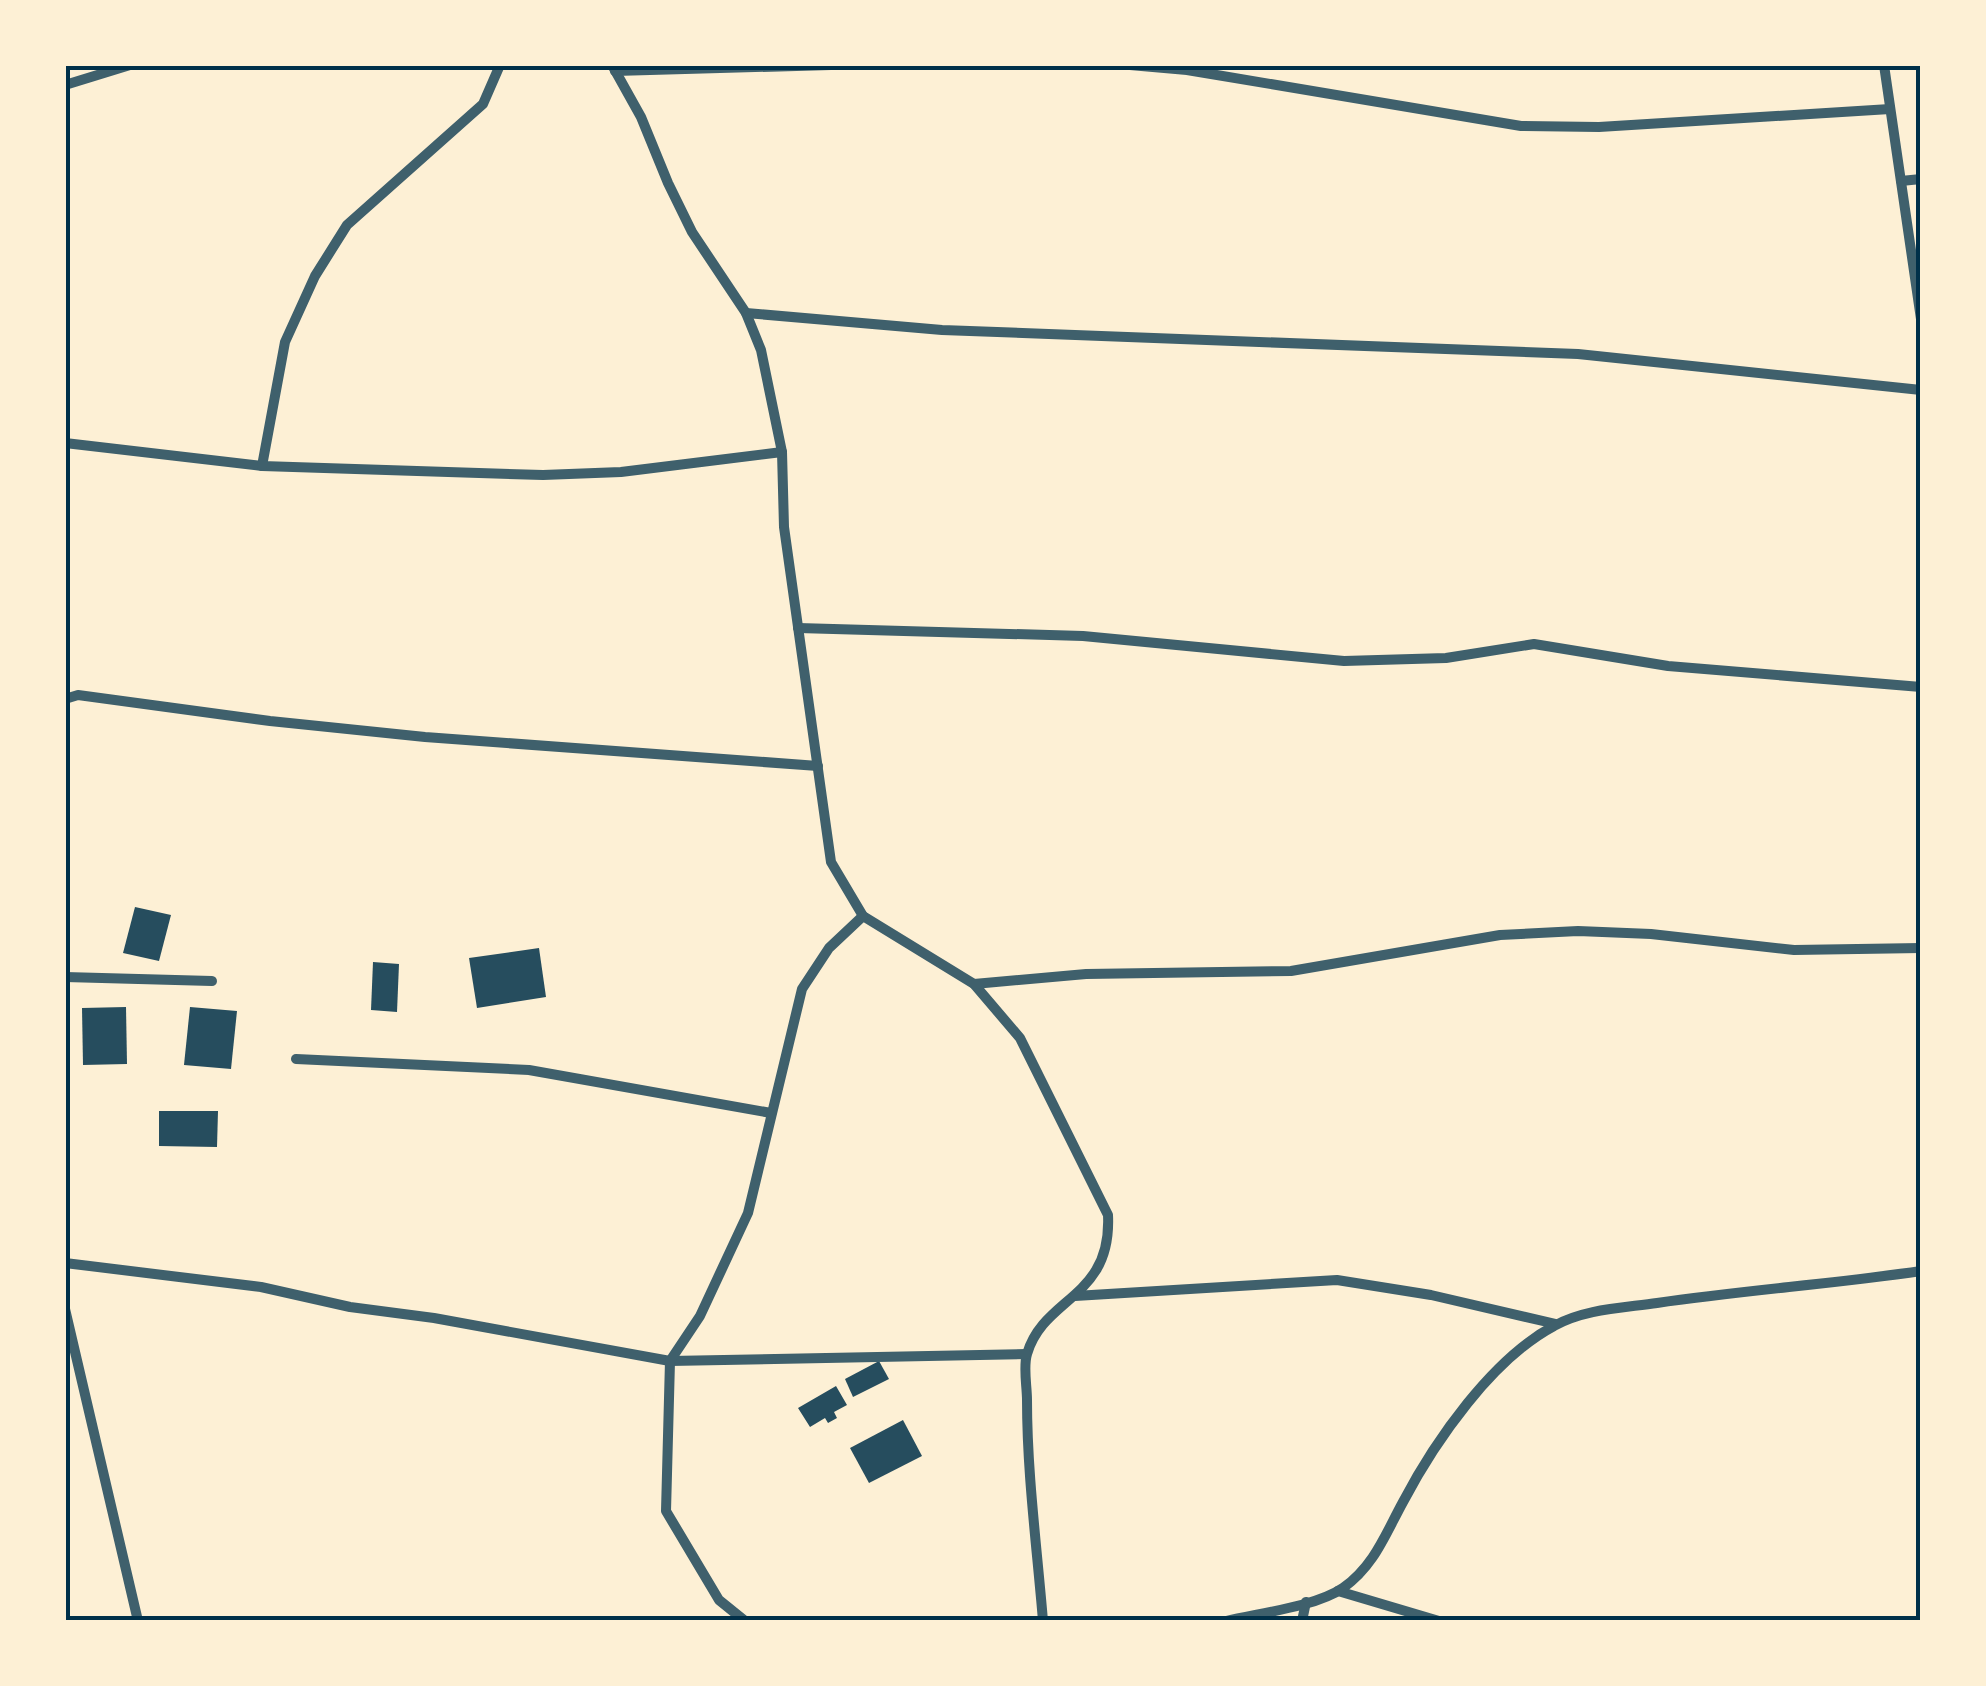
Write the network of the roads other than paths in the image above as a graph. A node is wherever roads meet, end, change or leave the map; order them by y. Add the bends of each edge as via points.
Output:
1 (130, 65) edge
2 (500, 65) edge
3 (831, 65) edge
4 (1130, 65) edge
5 (1884, 65) edge
6 (613, 68) edge
7 (65, 85) edge
8 (1890, 109) junction
9 (1921, 179) edge
10 (1901, 181) junction
11 (746, 313) junction
12 (1921, 319) edge
13 (1921, 390) edge
14 (65, 444) edge
15 (782, 452) junction
16 (262, 466) junction
17 (798, 628) junction
18 (1921, 687) edge
19 (65, 700) edge
20 (818, 766) junction
21 (863, 916) junction
22 (1921, 948) edge
23 (65, 977) edge
24 (212, 981) dead end
25 (974, 984) junction
26 (296, 1058) dead end
27 (771, 1113) junction
28 (65, 1263) edge
29 (1921, 1272) edge
30 (1075, 1296) junction
31 (65, 1309) edge
32 (1556, 1324) junction
33 (67, 1333) edge
34 (1026, 1354) junction
35 (670, 1362) junction
36 (1338, 1592) junction
37 (1306, 1602) junction
38 (138, 1621) edge
39 (745, 1621) edge
40 (1043, 1621) edge
41 (1226, 1621) edge
42 (1302, 1621) edge
43 (1439, 1621) edge

1 - 7 street
2 - 16 street via 483,104 347,224 315,276 285,342
3 - 6 street
4 - 8 street via 1521,126
5 - 8 street
6 - 11 street via 692,232
8 - 10 street
9 - 10 street
10 - 12 street
11 - 13 street via 942,330 1578,354
11 - 15 street via 761,350
14 - 16 street
15 - 16 street via 621,472
15 - 17 street
17 - 18 street via 1083,636 1344,662 1446,658 1534,644 1668,666
17 - 20 street
19 - 20 street via 78,695 425,738
20 - 21 street via 831,862
21 - 25 street
21 - 27 street via 828,948 802,988
22 - 25 street via 1794,950 1578,931 1482,938 1291,971 1086,974
23 - 24 street
25 - 30 street via 1020,1038 1108,1214 1110,1242
26 - 27 street via 529,1070
27 - 35 street via 748,1213 700,1316
28 - 35 street via 261,1288
29 - 32 street via 1754,1288
30 - 32 street via 1337,1280
30 - 34 street via 1042,1327
31 - 33 street
32 - 36 street via 1519,1348 1475,1396 1439,1442 1382,1545
33 - 38 street
34 - 35 street
34 - 40 street
35 - 39 street via 666,1512 719,1600
36 - 37 street
36 - 43 street
37 - 41 street
37 - 42 street

